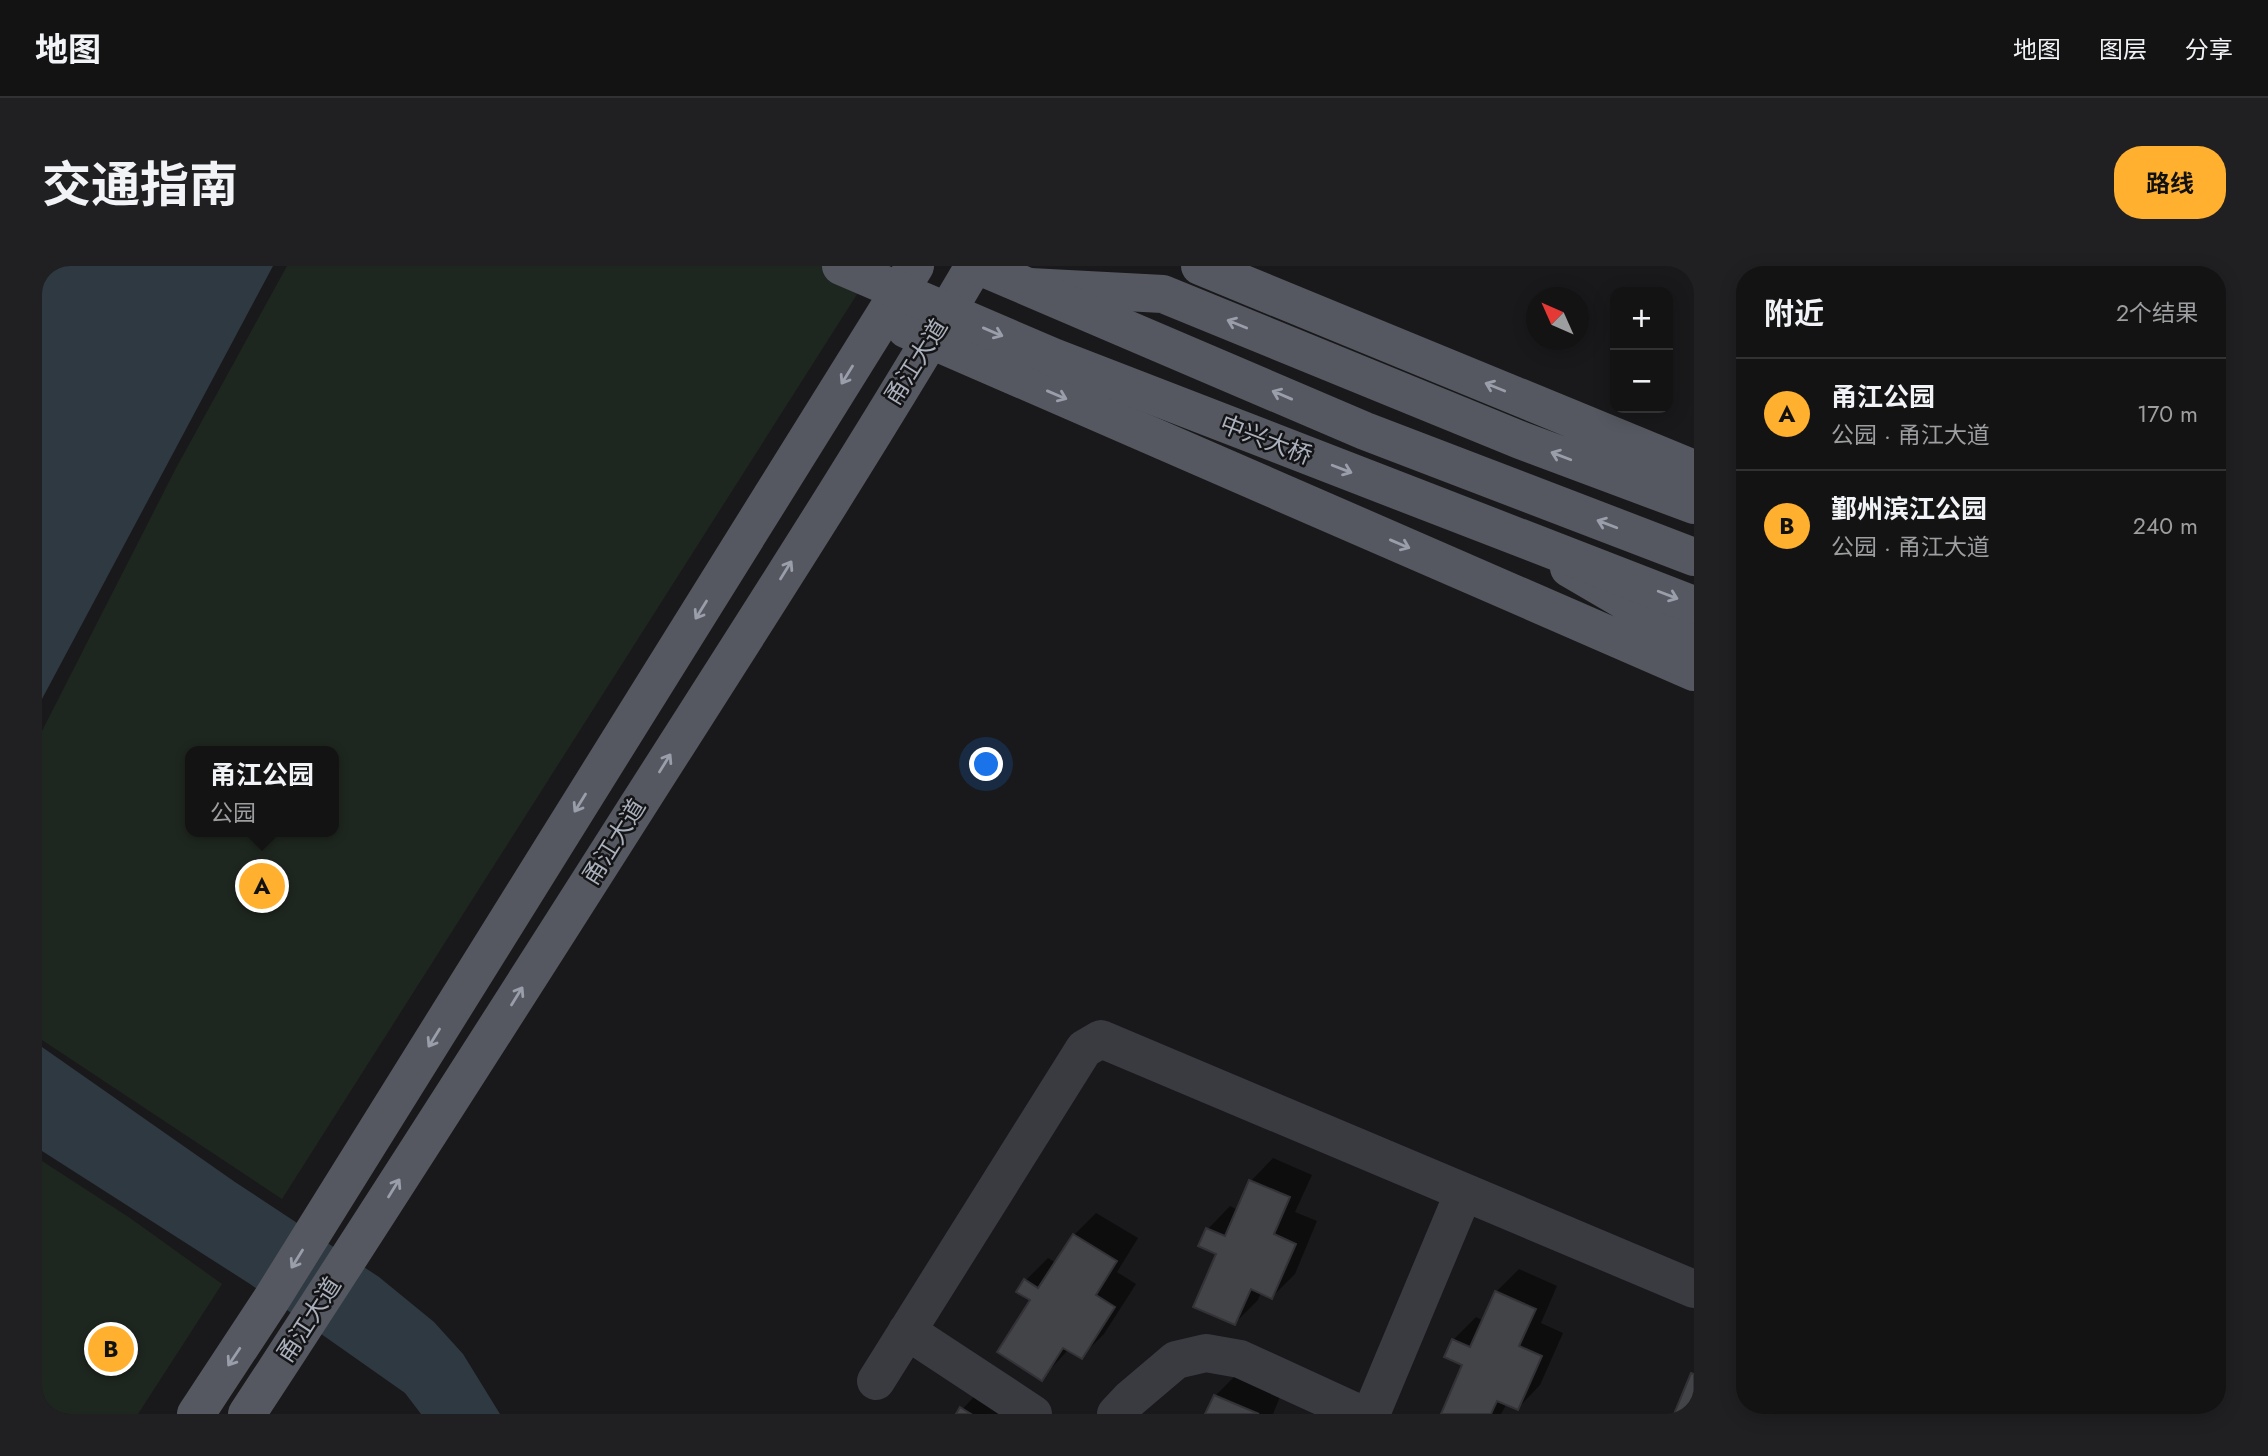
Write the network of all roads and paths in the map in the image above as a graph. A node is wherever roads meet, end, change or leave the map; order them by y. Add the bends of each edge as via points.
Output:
1 (841, 266) edge
2 (915, 266) edge
3 (974, 266) edge
4 (979, 266) edge
5 (1200, 266) edge
6 (1027, 287) junction
7 (883, 317) junction
8 (930, 340) junction
9 (1694, 469) edge
10 (1694, 505) edge
11 (1516, 537) junction
12 (1694, 557) edge
13 (1694, 605) edge
14 (1694, 638) edge
15 (1694, 672) edge
16 (1464, 1192) junction
17 (1694, 1289) edge
18 (907, 1331) junction
19 (876, 1381) dead end
20 (196, 1414) edge
21 (247, 1414) edge
22 (1033, 1414) edge
23 (1116, 1414) edge
24 (1360, 1414) edge
25 (1371, 1414) edge

1 -> 11 main road, 中兴大桥, bridge via 1053,357
2 - 7 main road, 甬江大道
3 - 8 main road, 甬江大道
4 - 6 main road, 中兴大桥, bridge
9 -> 5 main road
10 -> 6 main road via 1520,440 1163,294
12 -> 6 main road, 中兴大桥, bridge via 1365,430
7 - 8 main road
7 -> 20 main road, 甬江大道
8 -> 15 main road
21 -> 8 main road, 甬江大道 via 685,732
11 -> 13 main road, 中兴大桥, bridge
11 - 14 main road, bridge
16 - 17 street
16 - 18 street via 1101,1039 1084,1049
16 - 25 street
18 - 19 street
18 - 22 street
23 - 24 street via 1176,1360 1206,1353 1240,1359

